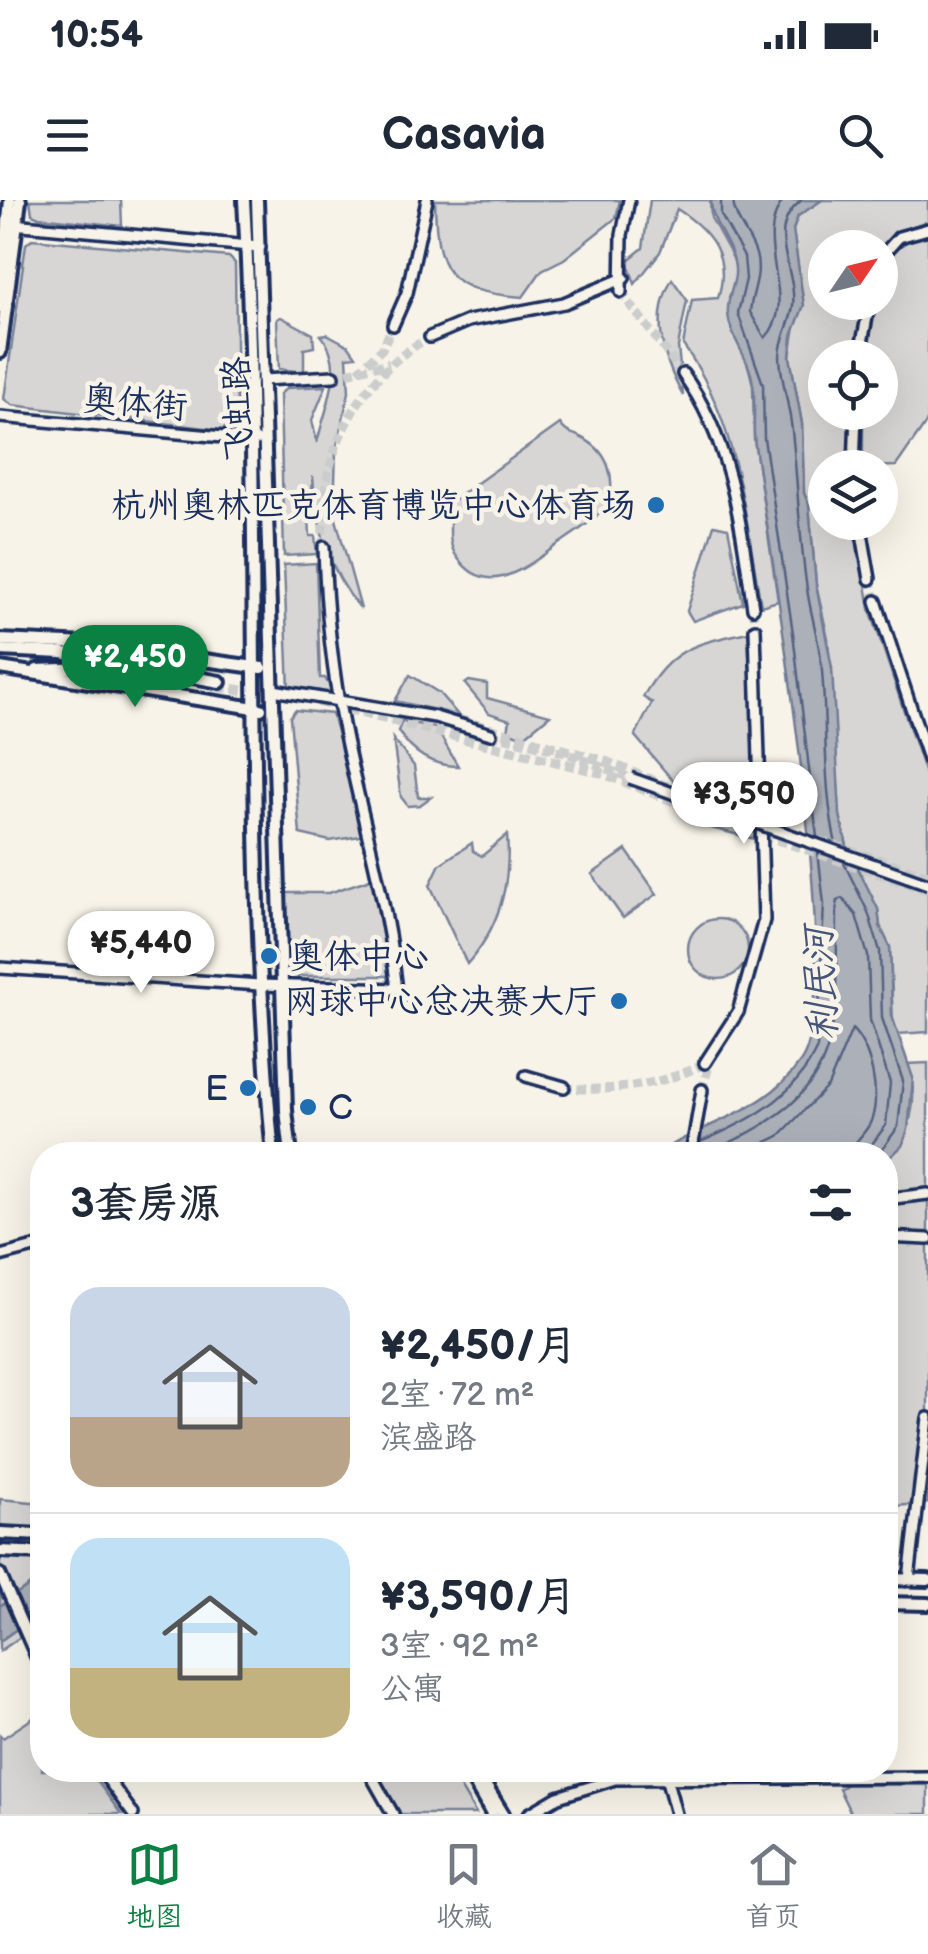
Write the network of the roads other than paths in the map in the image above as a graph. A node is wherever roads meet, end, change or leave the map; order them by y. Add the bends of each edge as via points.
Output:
1 (10, 200) edge
2 (20, 200) edge
3 (244, 200) edge
4 (257, 200) edge
5 (426, 200) edge
6 (629, 200) edge
7 (14, 224) junction
8 (928, 229) edge
9 (898, 238) edge
10 (260, 247) junction
11 (247, 248) junction
12 (624, 278) junction
13 (621, 292) dead end
14 (0, 306) edge
15 (393, 325) tunnel mouth
16 (430, 337) tunnel mouth
17 (0, 352) edge
18 (683, 374) tunnel mouth
19 (334, 376) tunnel mouth
20 (263, 380) junction
21 (0, 417) edge
22 (252, 439) junction
23 (265, 440) junction
24 (863, 540) edge
25 (324, 547) tunnel mouth
26 (870, 579) tunnel mouth
27 (876, 601) tunnel mouth
28 (753, 608) tunnel mouth
29 (756, 630) tunnel mouth
30 (0, 640) edge
31 (0, 650) edge
32 (257, 666) junction
33 (0, 668) edge
34 (273, 670) junction
35 (26, 671) junction
36 (273, 690) junction
37 (340, 701) junction
38 (256, 709) junction
39 (273, 710) junction
40 (490, 734) tunnel mouth
41 (928, 759) edge
42 (630, 778) tunnel mouth
43 (928, 884) edge
44 (0, 968) edge
45 (260, 986) junction
46 (282, 986) junction
47 (397, 989) junction
48 (398, 1002) dead end
49 (709, 1061) tunnel mouth
50 (526, 1076) dead end
51 (564, 1087) tunnel mouth
52 (702, 1090) tunnel mouth
53 (272, 1142) edge
54 (291, 1142) edge
55 (692, 1142) edge
56 (928, 1194) edge
57 (898, 1197) edge
58 (898, 1238) edge
59 (928, 1239) edge
60 (30, 1248) edge
61 (0, 1256) edge
62 (928, 1418) edge
63 (0, 1533) edge
64 (30, 1534) edge
65 (0, 1551) edge
66 (30, 1553) edge
67 (0, 1574) edge
68 (898, 1579) edge
69 (909, 1579) junction
70 (928, 1580) edge
71 (898, 1603) edge
72 (928, 1604) edge
73 (30, 1642) edge
74 (898, 1776) edge
75 (928, 1777) edge
76 (110, 1782) edge
77 (375, 1782) edge
78 (473, 1782) edge
79 (483, 1782) edge
80 (605, 1782) edge
81 (667, 1782) edge
82 (134, 1814) edge
83 (394, 1814) edge
84 (492, 1814) edge
85 (503, 1814) edge
86 (529, 1814) edge
87 (676, 1814) edge

1 - 7 main road
2 - 7 main road
3 - 11 main road, 飞虹路
4 - 10 main road, 飞虹路
5 - 15 street via 407,292
6 - 12 street
7 - 11 street
7 - 14 main road
7 - 17 main road
8 - 9 street
10 - 11 street
10 - 20 main road, 飞虹路
11 - 22 main road, 飞虹路
12 - 13 street
12 - 16 street via 564,303 468,321
18 - 28 street via 716,426
19 - 20 street
20 - 23 main road, 飞虹路
21 - 22 street, 奥体街
22 - 23 street, 奥体街
22 - 32 main road, 飞虹路
23 - 34 main road, 飞虹路
24 - 26 street
25 - 37 street
27 - 41 street
29 - 49 street via 764,920 738,1012
30 - 32 main road
31 - 35 main road via 62,653 219,684 86,668
32 - 34 main road
32 - 38 main road, 飞虹路
33 - 35 main road
34 - 36 main road, 飞虹路
35 - 38 main road
36 - 37 street
36 - 39 main road, 飞虹路
37 - 40 street
37 - 47 street via 388,908
38 - 39 main road
38 - 45 main road, 飞虹路
39 - 46 main road, 飞虹路
42 - 43 street, bridge
44 - 45 street
45 - 46 street
45 - 53 main road, 飞虹路
46 - 47 street
46 - 54 main road, 飞虹路
47 - 48 street
50 - 51 street
52 - 55 street
56 - 57 street
58 - 59 street
60 - 61 street
62 - 69 street
63 - 64 main road
65 - 66 main road
67 - 73 street
68 - 69 main road
69 - 70 main road
71 - 72 main road
74 - 75 street
76 - 82 street
77 - 83 street
78 - 84 main road
79 - 85 main road
80 - 86 street via 558,1796
81 - 87 street

